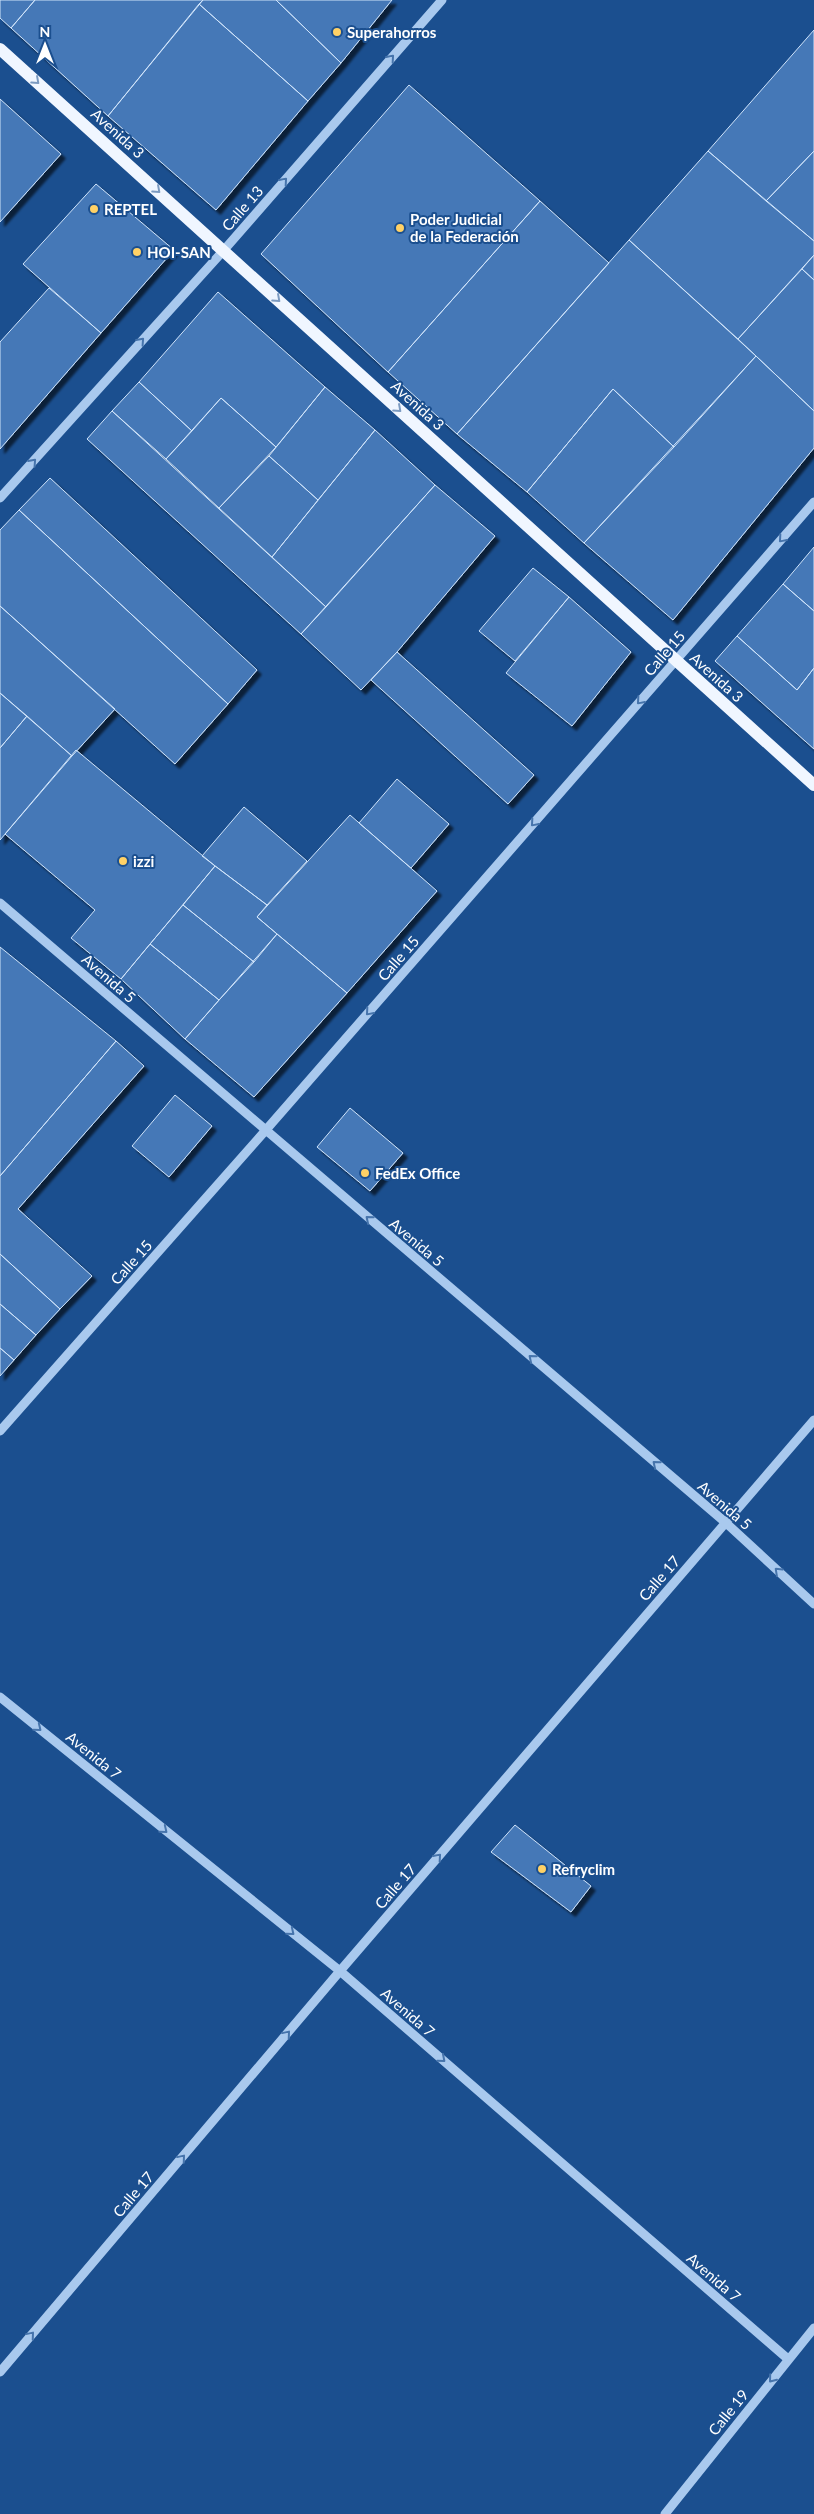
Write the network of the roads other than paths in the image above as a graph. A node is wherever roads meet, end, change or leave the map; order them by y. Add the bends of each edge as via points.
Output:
1 (442, 0) edge
2 (0, 49) edge
3 (224, 250) junction
4 (0, 498) edge
5 (814, 502) edge
6 (675, 661) junction
7 (814, 785) edge
8 (0, 903) edge
9 (266, 1131) junction
10 (814, 1420) edge
11 (0, 1430) edge
12 (725, 1522) junction
13 (814, 1604) edge
14 (0, 1697) edge
15 (340, 1971) junction
16 (814, 2328) edge
17 (788, 2359) junction
18 (0, 2372) edge
19 (665, 2514) edge

3 -> 1 street, Calle 13
2 -> 3 main road, Avenida 3
4 -> 3 street, Calle 13
3 -> 6 main road, Avenida 3
5 -> 6 street, Calle 15
6 - 7 main road, Avenida 3
6 -> 9 street, Calle 15
8 - 9 street, Avenida 5
9 - 11 street, Calle 15
12 -> 9 street, Avenida 5
10 - 12 street, Calle 17
13 -> 12 street, Avenida 5
15 -> 12 street, Calle 17
14 -> 15 street, Avenida 7
15 -> 17 street, Avenida 7
18 -> 15 street, Calle 17
16 - 17 street, Calle 19
17 -> 19 street, Calle 19

